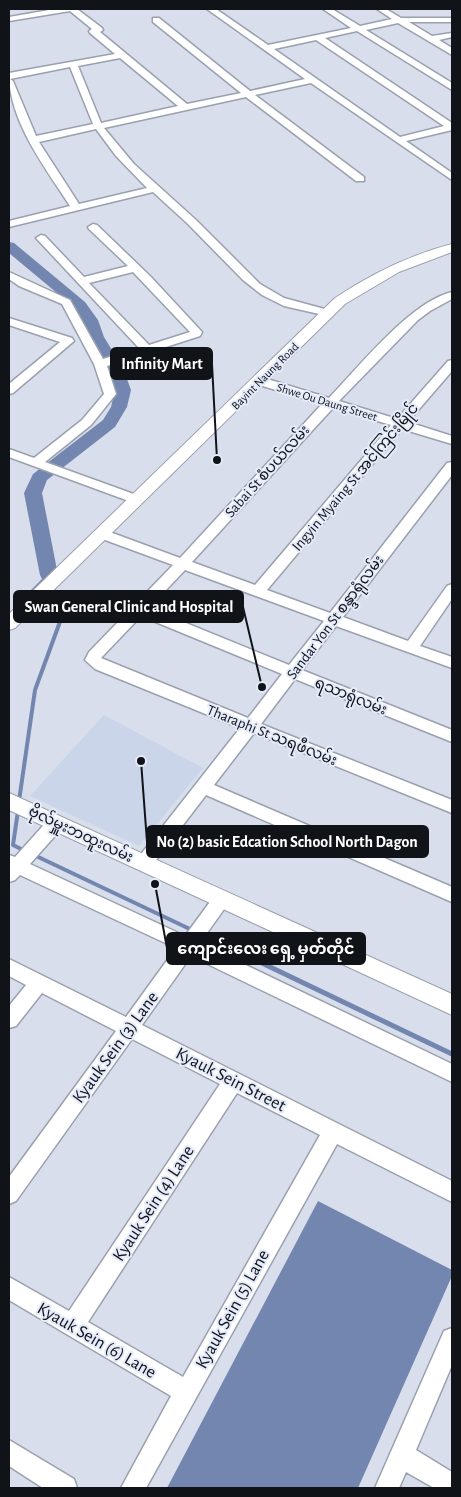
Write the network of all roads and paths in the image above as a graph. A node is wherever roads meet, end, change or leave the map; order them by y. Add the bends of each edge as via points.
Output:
1 (68, 9) edge
2 (72, 9) edge
3 (211, 9) edge
4 (327, 9) edge
5 (381, 9) edge
6 (437, 12) dead end
7 (9, 19) edge
8 (156, 20) dead end
9 (399, 20) junction
10 (451, 20) edge
11 (359, 28) junction
12 (452, 34) edge
13 (317, 37) junction
14 (432, 39) junction
15 (266, 48) junction
16 (452, 52) edge
17 (121, 55) junction
18 (73, 64) junction
19 (9, 76) edge
20 (313, 80) junction
21 (9, 81) edge
22 (452, 87) edge
23 (248, 94) junction
24 (186, 108) junction
25 (99, 126) junction
26 (452, 127) edge
27 (33, 140) junction
28 (398, 140) junction
29 (452, 177) edge
30 (360, 180) dead end
31 (154, 189) junction
32 (76, 208) junction
33 (9, 224) edge
34 (93, 227) dead end
35 (41, 238) dead end
36 (452, 248) edge
37 (135, 268) junction
38 (9, 275) edge
39 (82, 281) junction
40 (452, 295) edge
41 (328, 313) junction
42 (9, 321) edge
43 (146, 349) junction
44 (109, 361) junction
45 (452, 364) edge
46 (260, 381) junction
47 (11, 386) edge
48 (330, 403) junction
49 (399, 424) junction
50 (452, 440) edge
51 (9, 453) edge
52 (41, 464) junction
53 (452, 466) edge
54 (137, 500) junction
55 (102, 534) junction
56 (183, 564) junction
57 (452, 589) edge
58 (258, 591) junction
59 (139, 610) junction
60 (334, 619) junction
61 (9, 624) edge
62 (411, 648) junction
63 (93, 660) joint
64 (452, 663) edge
65 (292, 672) junction
66 (250, 726) junction
67 (452, 736) edge
68 (203, 787) junction
69 (10, 803) edge
70 (452, 807) edge
71 (50, 830) junction
72 (144, 863) junction
73 (15, 865) edge
74 (452, 895) edge
75 (221, 900) junction
76 (188, 945) junction
77 (9, 967) edge
78 (39, 982) junction
79 (452, 1005) edge
80 (9, 1020) edge
81 (128, 1028) junction
82 (452, 1073) edge
83 (233, 1081) junction
84 (333, 1131) junction
85 (452, 1192) edge
86 (9, 1194) edge
87 (9, 1288) edge
88 (72, 1326) junction
89 (452, 1338) edge
90 (186, 1392) junction
91 (9, 1452) edge
92 (401, 1455) junction
93 (452, 1485) edge
94 (65, 1488) edge
95 (133, 1488) edge
96 (387, 1488) edge

1 - 7 street
2 - 17 street
3 - 15 street
4 - 11 street
5 - 9 street
6 - 10 street
8 - 23 street
9 - 10 street
9 - 11 street
9 - 14 street
11 - 13 street
11 - 22 street
12 - 14 street
13 - 15 street
13 - 26 street
14 - 16 street
15 - 20 street
17 - 18 street
17 - 24 street
18 - 19 street
18 - 25 street
20 - 23 street
20 - 28 street
21 - 27 street
23 - 24 street
23 - 30 street
24 - 25 street
25 - 27 street
25 - 31 street via 123,159
26 - 28 street
27 - 32 street
28 - 29 street
31 - 32 street
31 - 41 street via 266,293 281,301
32 - 33 street
34 - 37 street
35 - 39 street
36 - 41 main road, Bayint Naung Road via 387,272 363,285
37 - 39 street
37 - 43 street via 196,332
38 - 44 street via 66,302
39 - 43 street
40 - 48 street, Sabai St စံပယ်လမ်း via 421,311
41 - 46 main road, Bayint Naung Road
42 - 47 street via 68,341
43 - 44 street
44 - 52 street via 110,394 104,404
45 - 49 street, Ingyin Myaing St အင်ကြင်းမြိုင်
46 - 48 street, Shwe Ou Daung Street
46 - 54 main road, Bayint Naung Road
48 - 49 street, Shwe Ou Daung Street
48 - 56 street, Sabai St စံပယ်လမ်း
49 - 50 street, Shwe Ou Daung Street
49 - 58 street, Ingyin Myaing St အင်ကြင်းမြိုင်
51 - 52 street
52 - 54 street
53 - 60 street, Sandar Yon St စန္ဒာရုံလမ်း
54 - 55 main road, Bayint Naung Road
55 - 56 street
55 - 61 main road, Bayint Naung Road
56 - 58 street
56 - 59 street, Sabai St စံပယ်လမ်း
57 - 62 street
58 - 60 street
59 - 63 street, Sabai St စံပယ်လမ်း
59 - 65 street, ရသာရုံလမ်း
60 - 62 street
60 - 65 street, Sandar Yon St စန္ဒာရုံလမ်း
62 - 64 street
63 - 66 street, Tharaphi St သရဖီလမ်း
65 - 66 street, Sandar Yon St စန္ဒာရုံလမ်း
65 - 67 street, ရသာရုံလမ်း
66 - 68 street, Sandar Yon St စန္ဒာရုံလမ်း
66 - 70 street, Tharaphi St သရဖီလမ်း
68 - 72 street, Sandar Yon St စန္ဒာရုံလမ်း
68 - 74 street
69 - 71 main road, ဗိုလ်မှူးဘထူးလမ်း
71 - 72 main road, ဗိုလ်မှူးဘထူးလမ်း
71 - 73 street
72 - 75 main road, ဗိုလ်မှူးဘထူးလမ်း
73 - 76 street
75 - 76 street, Kyauk Sein (3) Lane
75 - 79 main road, ဗိုလ်မှူးဘထူးလမ်း
76 - 81 street, Kyauk Sein (3) Lane
76 - 82 street
77 - 78 street, Kyauk Sein Street
78 - 80 street
78 - 81 street, Kyauk Sein Street
81 - 83 street, Kyauk Sein Street
81 - 86 street, Kyauk Sein (3) Lane
83 - 84 street, Kyauk Sein Street
83 - 88 street, Kyauk Sein (4) Lane
84 - 85 street, Kyauk Sein Street
84 - 90 street, Kyauk Sein (5) Lane
87 - 88 street, Kyauk Sein (6) Lane
88 - 90 street, Kyauk Sein (6) Lane
89 - 92 street
90 - 95 street, Kyauk Sein (5) Lane
91 - 94 street
92 - 93 street
92 - 96 street

